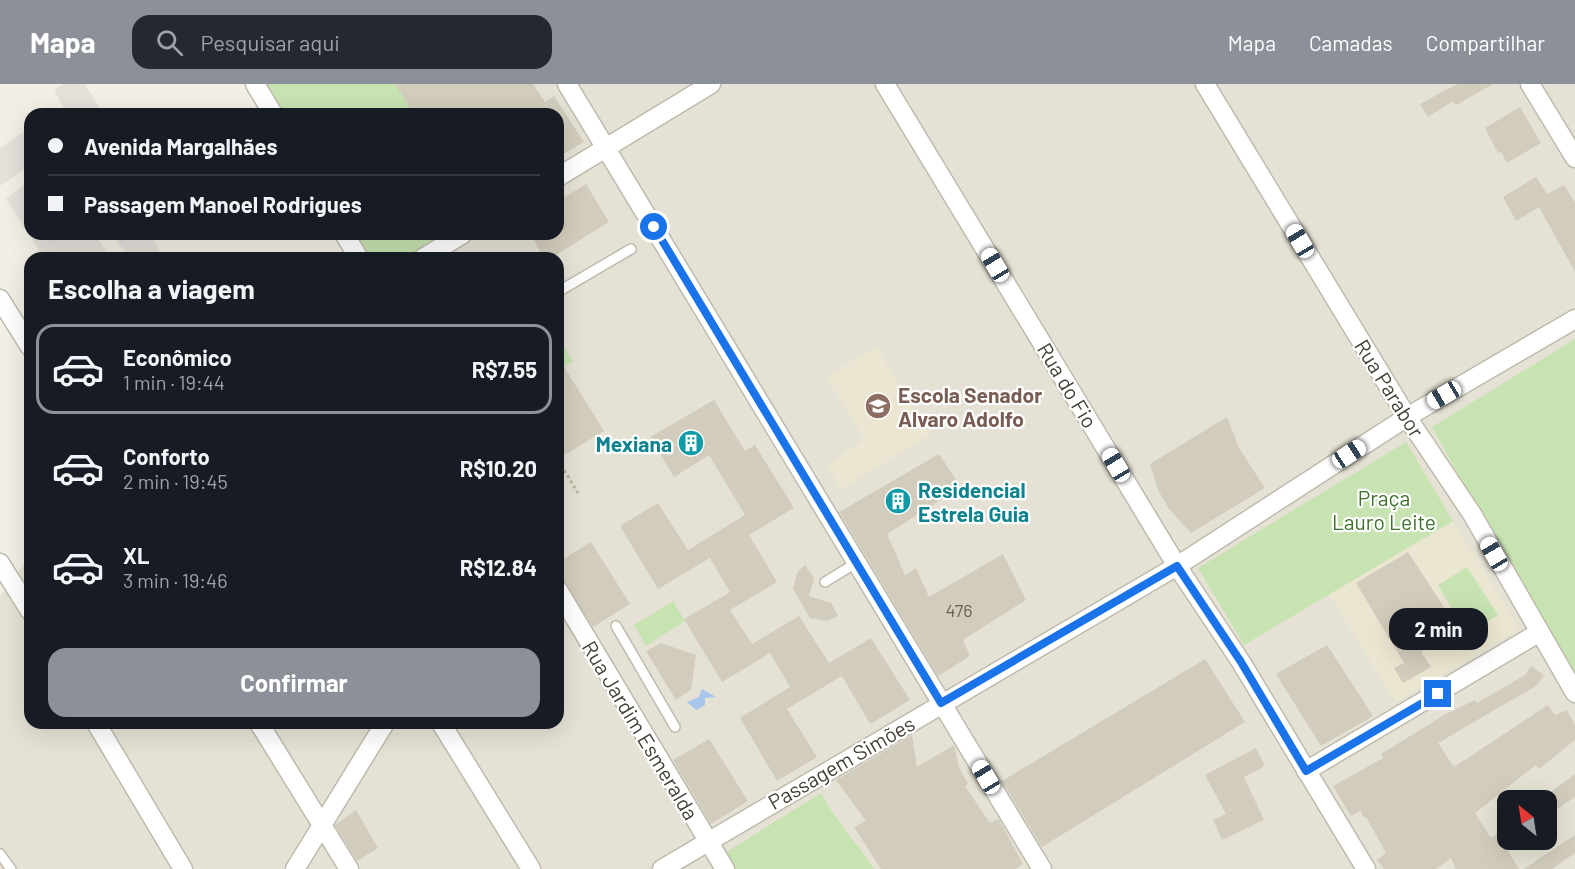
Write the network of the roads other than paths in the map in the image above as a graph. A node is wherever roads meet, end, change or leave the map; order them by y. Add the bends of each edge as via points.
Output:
1 (255, 84) edge
2 (567, 84) edge
3 (711, 84) edge
4 (885, 84) edge
5 (1205, 84) edge
6 (1530, 84) edge
7 (269, 108) edge
8 (606, 148) junction
9 (1575, 158) edge
10 (564, 173) edge
11 (453, 240) edge
12 (630, 249) dead end
13 (433, 252) edge
14 (564, 288) edge
15 (0, 299) edge
16 (1575, 320) edge
17 (24, 337) edge
18 (1407, 417) junction
19 (0, 563) edge
20 (856, 563) junction
21 (1177, 566) junction
22 (825, 582) dead end
23 (564, 600) edge
24 (24, 601) edge
25 (616, 626) dead end
26 (1540, 632) junction
27 (1575, 693) edge
28 (941, 703) junction
29 (675, 727) dead end
30 (100, 729) edge
31 (263, 729) edge
32 (381, 729) edge
33 (445, 729) edge
34 (1306, 771) junction
35 (323, 826) junction
36 (707, 840) junction
37 (0, 854) edge
38 (11, 869) edge
39 (183, 869) edge
40 (295, 869) edge
41 (349, 869) edge
42 (531, 869) edge
43 (662, 869) edge
44 (725, 869) edge
45 (1042, 869) edge
46 (1366, 869) edge

1 - 7 street
2 - 8 street
3 - 8 street
4 - 21 street, Rua do Fio
5 - 18 street, Rua Parabor
6 - 9 street
8 - 10 street
8 - 20 street
11 - 13 street
12 - 14 lane
15 - 17 street
16 - 18 street, Passagem Simões
18 - 21 street, Passagem Simões
18 - 26 street, Rua Parabor via 1472,514
19 - 24 street
20 - 22 lane
20 - 28 street
21 - 28 street, Passagem Simões
21 - 34 street, Rua do Fio via 1241,662
23 - 36 street, Rua Jardim Esmeralda
25 - 29 lane
26 - 27 street, Rua Parabor
26 - 34 street
28 - 36 street, Passagem Simões
28 - 45 street
30 - 39 street
31 - 35 street
32 - 35 street
33 - 42 street
34 - 46 street, Rua do Fio
35 - 40 street
35 - 41 street
36 - 43 street, Passagem Simões
36 - 44 street, Rua Jardim Esmeralda
37 - 38 lane

